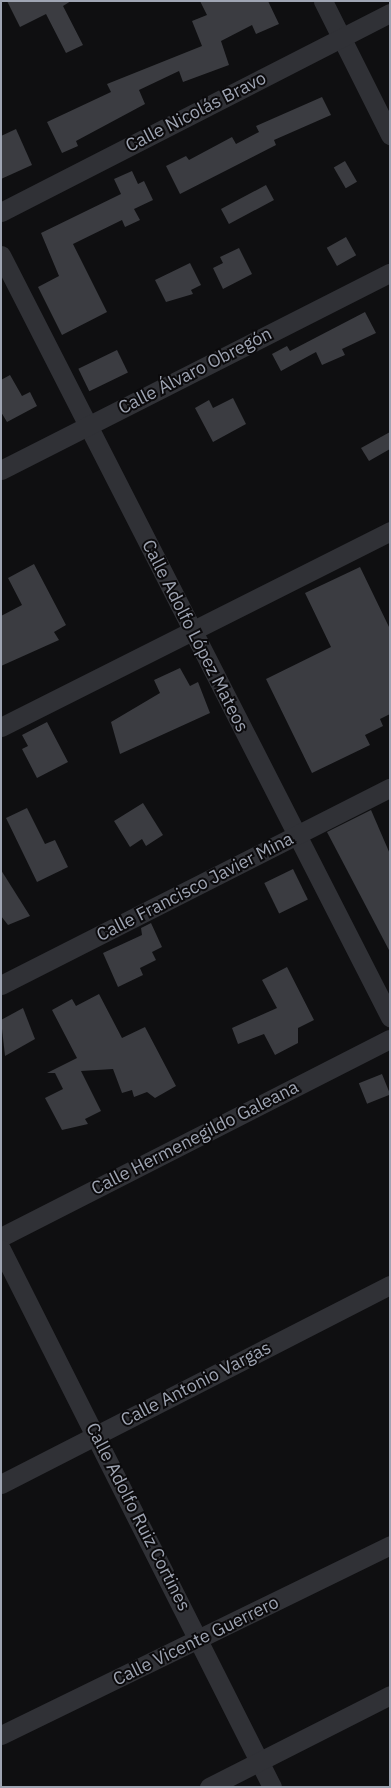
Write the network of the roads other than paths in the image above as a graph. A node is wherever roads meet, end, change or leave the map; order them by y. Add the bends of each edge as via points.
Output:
1 (323, 1) edge
2 (390, 13) edge
3 (341, 38) junction
4 (390, 135) edge
5 (1, 212) edge
6 (1, 255) edge
7 (390, 273) edge
8 (88, 426) junction
9 (1, 470) edge
10 (390, 532) edge
11 (191, 631) junction
12 (1, 727) edge
13 (390, 788) edge
14 (297, 835) junction
15 (1, 985) edge
16 (390, 1017) edge
17 (390, 1039) edge
18 (1, 1237) edge
19 (1, 1249) edge
20 (390, 1285) edge
21 (96, 1436) junction
22 (1, 1484) edge
23 (390, 1545) edge
24 (201, 1640) junction
25 (390, 1695) edge
26 (1, 1735) edge
27 (260, 1762) junction
28 (209, 1787) edge
29 (272, 1787) edge

1 - 3 street
2 - 3 street, Calle Nicolás Bravo
3 - 4 street
3 - 5 street, Calle Nicolás Bravo
6 - 8 street, Calle Adolfo López Mateos
7 - 8 street, Calle Álvaro Obregón
8 - 9 street, Calle Álvaro Obregón
8 - 11 street, Calle Adolfo López Mateos
10 - 11 street
11 - 12 street
11 - 14 street, Calle Adolfo López Mateos
13 - 14 street, Calle Francisco Javier Mina
14 - 15 street, Calle Francisco Javier Mina
14 - 16 street, Calle Adolfo López Mateos
17 - 18 street, Calle Hermenegildo Galeana
19 - 21 street, Calle Adolfo Ruiz Cortines
20 - 21 street, Calle Antonio Vargas
21 - 22 street, Calle Antonio Vargas
21 - 24 street, Calle Adolfo Ruiz Cortines
23 - 24 street, Calle Vicente Guerrero
24 - 26 street, Calle Vicente Guerrero
24 - 27 street, Calle Adolfo Ruiz Cortines
25 - 27 street
27 - 28 street
27 - 29 street, Calle Adolfo Ruiz Cortines

